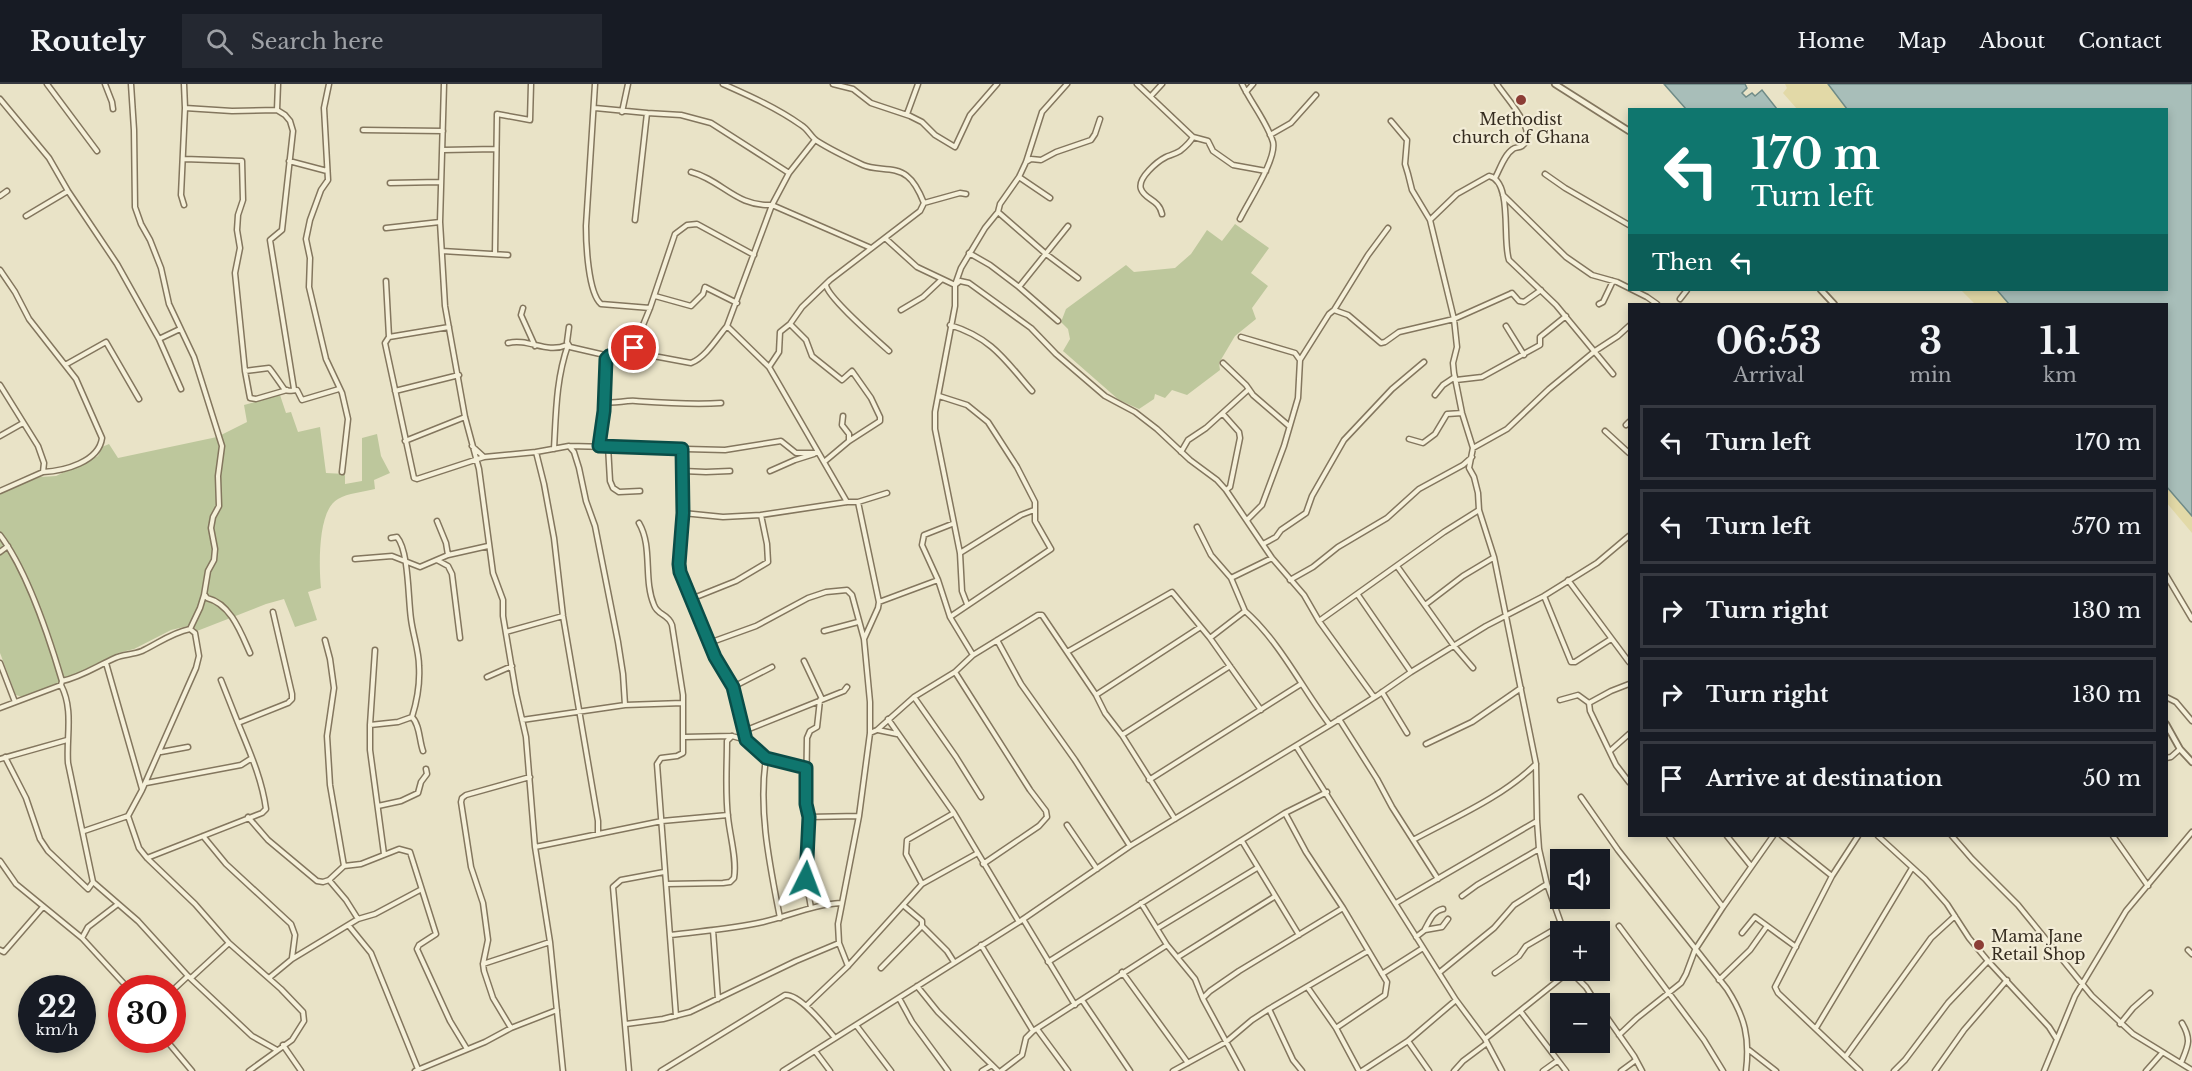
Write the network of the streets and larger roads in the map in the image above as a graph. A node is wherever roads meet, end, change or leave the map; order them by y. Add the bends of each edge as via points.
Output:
1 (47, 84) edge
2 (105, 84) edge
3 (131, 84) edge
4 (184, 84) edge
5 (278, 84) edge
6 (329, 84) edge
7 (444, 84) edge
8 (531, 84) edge
9 (596, 84) edge
10 (628, 84) edge
11 (723, 84) edge
12 (833, 84) edge
13 (918, 84) edge
14 (997, 84) edge
15 (1067, 84) edge
16 (1137, 84) edge
17 (1162, 84) edge
18 (1242, 84) edge
19 (1253, 84) edge
20 (1497, 84) edge
21 (1555, 84) edge
22 (1246, 92) junction
23 (1316, 95) dead end
24 (1151, 96) junction
25 (0, 99) edge
26 (185, 108) junction
27 (595, 108) junction
28 (113, 110) dead end
29 (277, 110) junction
30 (622, 112) junction
31 (647, 113) junction
32 (907, 114) junction
33 (1100, 119) dead end
34 (1391, 121) dead end
35 (363, 130) dead end
36 (1628, 130) edge
37 (443, 131) junction
38 (1270, 135) junction
39 (1193, 137) junction
40 (815, 140) junction
41 (496, 149) junction
42 (443, 150) junction
43 (97, 151) dead end
44 (184, 159) junction
45 (289, 161) junction
46 (1026, 162) junction
47 (327, 171) junction
48 (1266, 171) junction
49 (691, 172) dead end
50 (789, 173) junction
51 (1545, 174) dead end
52 (1019, 177) junction
53 (1495, 178) junction
54 (440, 182) junction
55 (390, 183) dead end
56 (7, 191) dead end
57 (68, 191) junction
58 (966, 194) dead end
59 (1503, 195) junction
60 (0, 196) edge
61 (1050, 198) dead end
62 (924, 203) junction
63 (184, 205) dead end
64 (772, 205) junction
65 (998, 212) junction
66 (1162, 214) dead end
67 (26, 216) dead end
68 (1240, 219) dead end
69 (635, 220) dead end
70 (1430, 220) junction
71 (440, 222) junction
72 (1628, 224) edge
73 (1068, 226) dead end
74 (386, 228) dead end
75 (1388, 228) dead end
76 (885, 238) junction
77 (872, 249) junction
78 (442, 251) junction
79 (969, 253) junction
80 (495, 254) junction
81 (1046, 254) junction
82 (508, 255) dead end
83 (754, 255) junction
84 (0, 270) edge
85 (1078, 278) dead end
86 (941, 280) junction
87 (387, 281) dead end
88 (1613, 281) junction
89 (826, 285) junction
90 (955, 285) junction
91 (1019, 287) junction
92 (1628, 288) edge
93 (1541, 290) junction
94 (1634, 291) edge
95 (1686, 291) edge
96 (1822, 291) edge
97 (655, 296) junction
98 (1651, 299) junction
99 (1680, 299) dead end
100 (737, 303) junction
101 (1648, 303) edge
102 (1656, 303) edge
103 (1833, 303) edge
104 (1599, 304) dead end
105 (523, 308) dead end
106 (650, 308) junction
107 (901, 310) dead end
108 (1334, 310) junction
109 (1566, 316) junction
110 (1454, 319) junction
111 (1058, 321) dead end
112 (790, 324) junction
113 (950, 325) junction
114 (727, 326) junction
115 (1506, 326) dead end
116 (449, 327) junction
117 (570, 327) dead end
118 (1628, 327) edge
119 (180, 329) junction
120 (389, 337) junction
121 (1241, 337) dead end
122 (159, 339) junction
123 (508, 343) dead end
124 (568, 345) junction
125 (536, 347) junction
126 (889, 351) dead end
127 (1595, 351) junction
128 (632, 352) junction
129 (1524, 355) junction
130 (609, 356) junction
131 (1300, 360) junction
132 (1424, 362) dead end
133 (1223, 363) dead end
134 (64, 365) junction
135 (769, 367) junction
136 (245, 371) junction
137 (1613, 374) dead end
138 (459, 375) junction
139 (1456, 379) junction
140 (0, 385) edge
141 (181, 389) dead end
142 (294, 389) junction
143 (339, 389) junction
144 (1249, 389) junction
145 (287, 390) junction
146 (395, 391) junction
147 (1032, 392) dead end
148 (1435, 395) dead end
149 (939, 396) junction
150 (139, 399) dead end
151 (604, 402) junction
152 (721, 403) dead end
153 (1462, 413) junction
154 (1223, 414) junction
155 (843, 416) dead end
156 (465, 417) junction
157 (23, 423) junction
158 (1289, 426) junction
159 (1605, 431) dead end
160 (0, 436) edge
161 (1409, 439) dead end
162 (405, 441) junction
163 (849, 441) junction
164 (472, 446) junction
165 (569, 446) junction
166 (599, 446) junction
167 (608, 446) junction
168 (554, 448) junction
169 (1473, 448) junction
170 (682, 449) junction
171 (536, 452) junction
172 (1182, 452) junction
173 (1628, 452) edge
174 (817, 453) junction
175 (1472, 456) junction
176 (484, 457) junction
177 (476, 460) junction
178 (824, 462) junction
179 (683, 471) junction
180 (730, 471) dead end
181 (770, 471) dead end
182 (43, 472) junction
183 (342, 472) dead end
184 (1226, 490) junction
185 (0, 491) edge
186 (640, 491) dead end
187 (887, 493) dead end
188 (847, 502) junction
189 (858, 502) junction
190 (1035, 510) junction
191 (1479, 510) junction
192 (683, 513) junction
193 (761, 515) junction
194 (1247, 520) junction
195 (437, 521) dead end
196 (639, 523) dead end
197 (952, 524) junction
198 (1197, 527) dead end
199 (0, 535) edge
200 (391, 538) dead end
201 (1628, 539) edge
202 (1263, 544) junction
203 (8, 546) junction
204 (489, 546) junction
205 (0, 552) edge
206 (960, 553) junction
207 (448, 555) junction
208 (1494, 557) junction
209 (1272, 558) junction
210 (356, 559) dead end
211 (404, 560) junction
212 (437, 560) junction
213 (1397, 566) junction
214 (1231, 578) junction
215 (2168, 578) edge
216 (938, 580) junction
217 (1290, 580) junction
218 (1569, 580) junction
219 (204, 595) junction
220 (1358, 595) junction
221 (1544, 597) junction
222 (691, 599) junction
223 (879, 602) junction
224 (967, 604) junction
225 (1425, 605) junction
226 (1245, 611) junction
227 (273, 612) dead end
228 (1506, 615) junction
229 (563, 616) junction
230 (950, 617) junction
231 (2192, 619) edge
232 (1318, 621) junction
233 (858, 622) junction
234 (1200, 628) junction
235 (190, 629) junction
236 (824, 631) dead end
237 (506, 632) junction
238 (460, 638) dead end
239 (1210, 638) junction
240 (864, 639) junction
241 (1611, 639) junction
242 (325, 640) dead end
243 (997, 640) junction
244 (709, 643) junction
245 (1454, 646) junction
246 (375, 650) dead end
247 (1067, 652) junction
248 (250, 654) dead end
249 (973, 655) junction
250 (804, 661) dead end
251 (1628, 661) edge
252 (0, 663) edge
253 (106, 663) junction
254 (512, 666) junction
255 (1230, 666) junction
256 (772, 667) dead end
257 (1473, 668) dead end
258 (955, 672) junction
259 (1411, 672) junction
260 (488, 677) dead end
261 (221, 680) dead end
262 (62, 683) junction
263 (1301, 684) junction
264 (1628, 684) edge
265 (733, 687) junction
266 (847, 687) dead end
267 (1521, 688) junction
268 (1382, 692) junction
269 (1096, 695) junction
270 (914, 697) junction
271 (1374, 698) junction
272 (2168, 698) edge
273 (821, 699) junction
274 (1560, 700) dead end
275 (15, 702) junction
276 (683, 702) junction
277 (1589, 703) junction
278 (625, 705) junction
279 (0, 708) edge
280 (1260, 710) junction
281 (581, 711) junction
282 (412, 717) junction
283 (888, 719) junction
284 (1339, 719) junction
285 (522, 720) junction
286 (2192, 721) edge
287 (238, 723) junction
288 (370, 724) junction
289 (1330, 725) junction
290 (2168, 727) edge
291 (877, 730) junction
292 (744, 731) junction
293 (870, 733) junction
294 (897, 734) junction
295 (1407, 734) dead end
296 (1122, 735) junction
297 (1628, 735) edge
298 (732, 736) junction
299 (684, 737) junction
300 (68, 740) junction
301 (746, 740) junction
302 (1426, 744) dead end
303 (1296, 746) junction
304 (188, 747) dead end
305 (2181, 748) junction
306 (423, 751) dead end
307 (1610, 751) junction
308 (160, 752) junction
309 (3, 758) edge
310 (252, 758) junction
311 (766, 758) junction
312 (2168, 758) edge
313 (2192, 762) edge
314 (1536, 764) junction
315 (806, 768) junction
316 (426, 769) dead end
317 (530, 777) junction
318 (1149, 780) junction
319 (1628, 781) edge
320 (146, 783) junction
321 (142, 790) junction
322 (1327, 792) junction
323 (981, 797) dead end
324 (1581, 797) dead end
325 (378, 806) junction
326 (954, 813) junction
327 (1285, 813) junction
328 (728, 815) junction
329 (128, 816) junction
330 (859, 816) junction
331 (248, 817) junction
332 (809, 817) junction
333 (1175, 819) junction
334 (662, 821) junction
335 (1537, 821) junction
336 (1067, 825) dead end
337 (84, 831) junction
338 (2192, 832) edge
339 (598, 834) junction
340 (203, 836) junction
341 (1670, 837) edge
342 (1728, 837) edge
343 (1772, 837) edge
344 (1783, 837) edge
345 (1857, 837) edge
346 (1879, 837) edge
347 (1953, 837) edge
348 (2114, 837) edge
349 (1413, 840) junction
350 (1242, 841) junction
351 (535, 846) junction
352 (1131, 846) junction
353 (1539, 849) junction
354 (384, 854) junction
355 (976, 854) junction
356 (147, 858) junction
357 (0, 861) edge
358 (983, 864) junction
359 (344, 866) junction
360 (1750, 866) junction
361 (1257, 868) junction
362 (1912, 868) junction
363 (1096, 869) junction
364 (664, 872) junction
365 (1833, 876) junction
366 (1438, 879) junction
367 (329, 880) junction
368 (93, 882) junction
369 (667, 884) junction
370 (922, 884) junction
371 (1547, 884) junction
372 (2148, 885) junction
373 (420, 890) junction
374 (1274, 897) junction
375 (1462, 897) dead end
376 (841, 903) junction
377 (1141, 903) junction
378 (1396, 903) junction
379 (118, 904) junction
380 (903, 905) junction
381 (43, 906) junction
382 (1723, 907) junction
383 (811, 908) junction
384 (1343, 908) junction
385 (1443, 909) dead end
386 (1955, 916) junction
387 (780, 918) junction
388 (357, 919) junction
389 (1448, 919) dead end
390 (1021, 921) junction
391 (1561, 921) edge
392 (349, 926) junction
393 (922, 926) junction
394 (1619, 926) dead end
395 (1767, 926) junction
396 (1158, 928) junction
397 (713, 930) junction
398 (1425, 930) junction
399 (1550, 932) edge
400 (1742, 933) dead end
401 (670, 935) junction
402 (1299, 935) junction
403 (1416, 937) junction
404 (82, 938) junction
405 (549, 942) junction
406 (229, 943) junction
407 (838, 943) junction
408 (981, 945) junction
409 (1167, 945) junction
410 (1796, 947) junction
411 (1423, 948) junction
412 (0, 950) edge
413 (1695, 950) junction
414 (1368, 951) junction
415 (1178, 957) junction
416 (292, 959) junction
417 (1988, 961) junction
418 (954, 962) junction
419 (1048, 962) junction
420 (483, 964) junction
421 (848, 966) junction
422 (881, 968) dead end
423 (1122, 972) junction
424 (1440, 972) junction
425 (1496, 973) dead end
426 (1382, 974) junction
427 (116, 975) edge
428 (189, 977) junction
429 (269, 978) junction
430 (186, 979) edge
431 (1719, 980) junction
432 (2007, 980) junction
433 (1559, 981) edge
434 (1580, 981) edge
435 (2083, 985) junction
436 (917, 986) junction
437 (1308, 988) junction
438 (1590, 993) edge
439 (1669, 993) junction
440 (2150, 993) dead end
441 (718, 999) junction
442 (899, 999) junction
443 (1203, 999) junction
444 (1082, 1000) junction
445 (1456, 1000) junction
446 (1075, 1005) junction
447 (806, 1006) junction
448 (1269, 1009) junction
449 (557, 1010) junction
450 (1521, 1012) junction
451 (676, 1016) junction
452 (1610, 1022) edge
453 (2181, 1023) dead end
454 (626, 1024) junction
455 (2120, 1024) junction
456 (856, 1025) junction
457 (511, 1028) junction
458 (1336, 1028) junction
459 (1816, 1028) junction
460 (1035, 1030) junction
461 (1619, 1035) junction
462 (835, 1038) junction
463 (2056, 1038) junction
464 (1408, 1041) junction
465 (1486, 1041) junction
466 (1226, 1042) junction
467 (283, 1045) junction
468 (466, 1049) junction
469 (277, 1050) junction
470 (1748, 1050) junction
471 (815, 1051) junction
472 (177, 1053) edge
473 (2162, 1053) junction
474 (1846, 1056) junction
475 (1557, 1060) junction
476 (1636, 1060) junction
477 (1188, 1063) junction
478 (2181, 1064) junction
479 (992, 1065) junction
480 (417, 1070) edge
481 (2192, 1070) edge
482 (192, 1071) edge
483 (249, 1071) edge
484 (301, 1071) edge
485 (563, 1071) edge
486 (629, 1071) edge
487 (661, 1071) edge
488 (783, 1071) edge
489 (830, 1071) edge
490 (891, 1071) edge
491 (948, 1071) edge
492 (982, 1071) edge
493 (1000, 1071) edge
494 (1068, 1071) edge
495 (1130, 1071) edge
496 (1173, 1071) edge
497 (1242, 1071) edge
498 (1302, 1071) edge
499 (1360, 1071) edge
500 (1429, 1071) edge
501 (1454, 1071) edge
502 (1502, 1071) edge
503 (1543, 1071) edge
504 (1566, 1071) edge
505 (1621, 1071) edge
506 (1642, 1071) edge
507 (1723, 1071) edge
508 (1746, 1071) edge
509 (1776, 1071) edge
510 (1860, 1071) edge
511 (1894, 1071) edge
512 (1936, 1071) edge
513 (2044, 1071) edge
514 (2146, 1071) edge

1 - 43 street
2 - 28 street
3 - 119 street via 135,207 161,268 169,304
4 - 26 street
5 - 29 street
6 - 47 street via 324,108
7 - 37 street
8 - 41 street via 530,120 497,114
9 - 27 street
10 - 30 street
11 - 40 street via 786,115
12 - 32 street via 853,89 871,103
13 - 32 street
14 - 32 street via 970,116 956,147
15 - 46 street via 1042,112
16 - 24 street
17 - 24 street
18 - 22 street
19 - 22 street
20 - 53 street via 1527,128 1522,146 1512,149 1504,158
21 - 36 street
22 - 38 street
23 - 38 street via 1291,123
24 - 39 street
25 - 57 street via 49,158
26 - 29 street
26 - 44 street
27 - 30 street
27 - 106 street via 586,226 596,298 601,304
29 - 45 street via 290,121 293,131
30 - 31 street
31 - 50 street via 681,115 711,123
31 - 69 street
33 - 46 street via 1091,140
34 - 70 street via 1407,140 1405,164 1412,190
35 - 37 street
37 - 42 street
38 - 48 street via 1274,149
39 - 48 street via 1208,141 1213,151 1233,165
39 - 66 street via 1141,181 1142,192 1158,203
40 - 50 street
40 - 62 street via 873,169 906,175
41 - 42 street
41 - 80 street
42 - 54 street
44 - 63 street
44 - 136 street via 242,161 243,200 237,230 240,248 235,273
45 - 47 street
45 - 142 street via 282,230 270,240
46 - 52 street
47 - 143 street via 328,180 321,190 306,239 309,287 326,359
48 - 68 street
49 - 64 street via 705,176 745,202
50 - 64 street
51 - 72 street
52 - 61 street
52 - 65 street
53 - 59 street
53 - 70 street via 1482,178 1463,189
54 - 55 street
54 - 71 street
56 - 60 street
57 - 67 street
57 - 122 street via 117,264
58 - 62 street
59 - 88 street via 1566,257 1592,275
59 - 93 street via 1508,258
62 - 76 street via 920,211
64 - 77 street
64 - 83 street
65 - 79 street
65 - 81 street
70 - 110 street
71 - 74 street
71 - 78 street
73 - 81 street
75 - 108 street
76 - 77 street
76 - 86 street via 917,267
77 - 89 street
78 - 80 street
78 - 116 street
79 - 90 street
79 - 91 street
80 - 82 street
81 - 85 street
81 - 91 street
83 - 97 street via 697,224 687,225 675,234
83 - 100 street
84 - 134 street via 29,319
86 - 90 street
86 - 107 street
87 - 120 street
88 - 92 street
88 - 104 street
89 - 112 street
89 - 126 street via 830,294
90 - 113 street
90 - 172 street via 960,281 969,283 1031,328 1084,379 1135,412
91 - 111 street
93 - 109 street
93 - 110 street via 1524,302 1512,293
94 - 98 street
95 - 99 street
96 - 103 street
97 - 100 street via 691,306 705,287
97 - 106 street
98 - 101 street
98 - 102 street
100 - 114 street
105 - 125 street via 521,315
106 - 128 street
108 - 110 street via 1348,315 1381,343 1399,332
108 - 131 street
109 - 127 street
109 - 129 street via 1540,338 1540,345
110 - 139 street
112 - 135 street via 780,332 779,352
112 - 163 street via 806,340 812,356 821,365 842,380 852,371 871,398 880,421
113 - 147 street via 987,342
113 - 149 street
114 - 128 street via 691,363
114 - 135 street
115 - 129 street
116 - 120 street
116 - 138 street
117 - 124 street
118 - 127 street
119 - 122 street
119 - 219 street via 194,357 222,446 219,506 211,528 214,560
120 - 146 street via 385,343
121 - 131 street via 1295,353
122 - 141 street
123 - 125 street
124 - 125 street via 554,349
124 - 130 street
124 - 168 street via 557,394
127 - 137 street
127 - 169 street via 1507,429
128 - 130 street
129 - 139 street via 1482,377
130 - 151 street
131 - 158 street via 1298,398
132 - 202 street via 1392,389 1338,448 1306,513
133 - 144 street
134 - 150 street via 106,342
134 - 182 street via 86,399 102,438 101,445 96,453 66,469
135 - 174 street
136 - 145 street via 269,368
136 - 145 street via 250,398
138 - 146 street
138 - 156 street
139 - 148 street via 1443,385
139 - 153 street
140 - 157 street
142 - 143 street via 302,400
142 - 145 street
143 - 183 street via 348,419
144 - 154 street
144 - 158 street
146 - 162 street
149 - 190 street via 967,405 988,422 1017,467 1035,502
149 - 197 street via 935,429
151 - 152 street
151 - 166 street
153 - 161 street via 1448,414 1423,444
153 - 169 street
154 - 172 street via 1188,440
154 - 184 street via 1240,438 1230,487
155 - 163 street
156 - 162 street
156 - 164 street
157 - 160 street
157 - 182 street via 38,446
158 - 194 street via 1262,505
159 - 173 street
162 - 177 street via 411,472 417,479
163 - 178 street
164 - 176 street
164 - 177 street
165 - 166 street
165 - 168 street
165 - 278 street via 595,526 618,642
166 - 167 street
167 - 170 street
167 - 186 street via 613,488 619,492
168 - 171 street
169 - 175 street
170 - 174 street via 725,450 781,441 796,453
170 - 179 street
171 - 176 street
171 - 229 street via 554,538
172 - 184 street
174 - 178 street
174 - 181 street
175 - 191 street via 1469,468
175 - 217 street via 1419,489 1387,518
176 - 177 street
177 - 204 street
178 - 188 street
179 - 180 street
179 - 192 street
182 - 185 street
184 - 194 street
187 - 189 street
188 - 189 street
188 - 193 street
189 - 223 street
190 - 206 street
190 - 224 street via 1035,521 1051,549
191 - 208 street
191 - 213 street
192 - 193 street via 723,518
192 - 222 street via 679,564
193 - 222 street via 768,562 736,582
194 - 202 street
195 - 207 street
196 - 276 street via 645,533 652,601 657,611 669,618 673,632
197 - 206 street
197 - 216 street via 921,539
198 - 214 street via 1211,555
199 - 203 street
200 - 211 street via 400,539
201 - 218 street
202 - 209 street
203 - 205 street
203 - 262 street via 53,649
204 - 207 street
204 - 237 street via 503,600
206 - 224 street via 962,591
207 - 212 street
208 - 225 street
208 - 228 street
209 - 214 street
209 - 217 street
210 - 211 street via 392,556
211 - 212 street via 420,567
211 - 282 street via 419,663
212 - 238 street via 448,566 452,574
213 - 220 street
213 - 225 street
214 - 226 street
215 - 231 street
216 - 223 street
216 - 230 street
217 - 232 street via 1304,595
218 - 221 street
218 - 241 street
219 - 235 street
219 - 248 street via 228,612
220 - 232 street
220 - 259 street
221 - 228 street
221 - 241 street via 1571,662
222 - 244 street
223 - 240 street
224 - 230 street
225 - 245 street
226 - 239 street
226 - 263 street via 1256,620
227 - 287 street via 291,699
228 - 245 street
228 - 267 street
229 - 237 street
229 - 281 street
230 - 249 street
232 - 271 street
233 - 236 street
233 - 240 street
233 - 244 street via 852,595 847,590 825,592 756,626
234 - 239 street
234 - 247 street via 1172,592
234 - 269 street
235 - 253 street
235 - 308 street via 195,633 198,664
237 - 254 street
239 - 255 street
240 - 293 street
241 - 251 street
242 - 359 street via 334,688 327,736 330,785
243 - 247 street via 1042,615
243 - 249 street
243 - 352 street via 1021,684
244 - 265 street
245 - 257 street
245 - 259 street
246 - 288 street
247 - 269 street
249 - 258 street
250 - 273 street
252 - 275 street
253 - 262 street
253 - 321 street
254 - 260 street
254 - 285 street
255 - 280 street
255 - 296 street
256 - 265 street
258 - 270 street
258 - 358 street via 1047,817
259 - 268 street
261 - 287 street
262 - 275 street
262 - 300 street via 69,710
263 - 280 street
263 - 289 street
264 - 277 street
265 - 292 street
266 - 273 street
267 - 302 street via 1472,722
267 - 314 street
268 - 271 street
268 - 295 street
269 - 296 street
270 - 283 street
270 - 323 street
271 - 284 street
272 - 286 street
273 - 292 street
273 - 315 street via 817,727 807,738
274 - 277 street via 1578,695
275 - 279 street
276 - 278 street
276 - 299 street
277 - 307 street
278 - 281 street
280 - 318 street
281 - 285 street
281 - 339 street
282 - 288 street
282 - 306 street
283 - 291 street
283 - 294 street
284 - 289 street
284 - 349 street
285 - 317 street
287 - 310 street
288 - 325 street
289 - 303 street
290 - 305 street
291 - 293 street
291 - 294 street
292 - 301 street
293 - 330 street
294 - 326 street
296 - 318 street
297 - 307 street
298 - 299 street
298 - 301 street
298 - 328 street via 727,741
299 - 334 street via 681,755 657,760
300 - 309 street
300 - 337 street via 70,776
301 - 311 street
303 - 322 street
303 - 333 street
304 - 308 street
305 - 312 street
305 - 313 street
307 - 319 street
308 - 320 street
309 - 368 street via 26,798 43,845 88,889
310 - 320 street via 241,765
310 - 331 street via 266,809
311 - 315 street
311 - 387 street via 763,780 768,857
314 - 335 street
314 - 349 street via 1518,782
315 - 332 street
316 - 325 street via 427,776 418,793
317 - 351 street
317 - 420 street via 462,798 471,867 483,903 488,940
318 - 333 street
320 - 321 street
321 - 329 street
322 - 327 street
322 - 378 street
324 - 413 street
325 - 354 street
326 - 355 street
326 - 370 street via 905,844
327 - 350 street
327 - 384 street
328 - 334 street
328 - 369 street via 734,878 723,883
329 - 337 street
329 - 356 street via 139,848
330 - 332 street
330 - 376 street
331 - 340 street
331 - 367 street via 268,840 317,881
332 - 383 street via 806,879
333 - 352 street
334 - 339 street
334 - 364 street
335 - 353 street
335 - 366 street
336 - 363 street
337 - 368 street
338 - 372 street
339 - 351 street
340 - 356 street
340 - 416 street via 226,864 291,924 295,935
341 - 382 street
342 - 360 street
343 - 360 street
344 - 365 street
345 - 365 street
346 - 362 street
347 - 435 street via 2018,905
348 - 372 street
349 - 366 street
350 - 361 street
350 - 377 street
351 - 405 street
352 - 363 street
353 - 371 street
353 - 375 street
354 - 359 street
354 - 373 street via 399,849 410,852
355 - 358 street
355 - 370 street
356 - 406 street
357 - 381 street via 16,884
358 - 390 street
359 - 367 street
360 - 382 street
361 - 374 street
361 - 396 street
362 - 386 street
362 - 459 street
363 - 390 street
364 - 369 street
364 - 454 street via 621,880 613,887
365 - 410 street
366 - 378 street
367 - 388 street
368 - 379 street
369 - 401 street
370 - 380 street
371 - 391 street
371 - 424 street via 1514,905 1494,928
372 - 435 street via 2126,911
373 - 388 street
373 - 468 street via 436,934 417,949
374 - 402 street
374 - 415 street
376 - 383 street
376 - 407 street
377 - 396 street
377 - 419 street
378 - 403 street
379 - 404 street via 88,927
379 - 428 street
380 - 393 street via 922,921
380 - 421 street
381 - 404 street
381 - 412 street via 4,952
382 - 413 street
383 - 387 street
384 - 402 street
384 - 414 street
385 - 398 street via 1433,914
386 - 417 street
386 - 474 street via 1931,938
387 - 397 street
388 - 392 street
389 - 398 street via 1442,927
390 - 408 street
390 - 419 street
392 - 416 street
392 - 480 street via 371,953
393 - 418 street
393 - 422 street
394 - 439 street
395 - 400 street via 1755,917
395 - 410 street
395 - 431 street via 1750,950
396 - 409 street
397 - 401 street
397 - 441 street
398 - 403 street
399 - 425 street via 1526,946
401 - 451 street
402 - 443 street via 1225,980
403 - 411 street
404 - 427 street
405 - 420 street
405 - 449 street
406 - 428 street
406 - 429 street
407 - 421 street
407 - 441 street
408 - 418 street
408 - 460 street
409 - 415 street
409 - 423 street
410 - 459 street via 1775,987
411 - 424 street
411 - 426 street
413 - 431 street
413 - 439 street via 1686,974
414 - 426 street
414 - 437 street
415 - 443 street via 1195,979
416 - 429 street
417 - 432 street
417 - 511 street via 1948,1003
418 - 436 street
419 - 446 street
420 - 457 street via 493,998
421 - 447 street
423 - 444 street
423 - 477 street
424 - 445 street
426 - 458 street via 1387,982 1385,995
428 - 430 street
428 - 469 street via 252,1036
429 - 467 street via 305,1017 292,1040
431 - 470 street via 1740,1011
432 - 463 street
432 - 512 street via 1964,1030
433 - 450 street
434 - 438 street
435 - 455 street
435 - 463 street
436 - 442 street
436 - 479 street
437 - 448 street
437 - 458 street
439 - 461 street
439 - 507 street
440 - 455 street
441 - 451 street
442 - 456 street
442 - 491 street
443 - 466 street
444 - 446 street
444 - 495 street
445 - 464 street
445 - 465 street
446 - 460 street
447 - 462 street
447 - 487 street via 785,995
448 - 466 street
448 - 498 street
449 - 457 street
449 - 485 street
450 - 465 street
450 - 475 street
451 - 454 street
452 - 461 street
453 - 478 street via 2189,1038
454 - 486 street
455 - 473 street
456 - 462 street
456 - 490 street
457 - 468 street
458 - 499 street
459 - 474 street
460 - 493 street via 1026,1038 1022,1055
460 - 494 street
461 - 476 street
462 - 471 street
463 - 513 street
464 - 499 street
464 - 500 street
465 - 501 street
465 - 502 street
466 - 477 street
466 - 497 street
467 - 469 street
467 - 484 street
468 - 480 street
469 - 483 street
470 - 508 street
470 - 509 street
471 - 488 street
471 - 489 street
472 - 482 street
473 - 478 street
473 - 514 street
474 - 510 street
475 - 503 street
475 - 504 street
476 - 505 street
476 - 506 street
477 - 496 street
478 - 481 street
479 - 492 street
479 - 493 street

